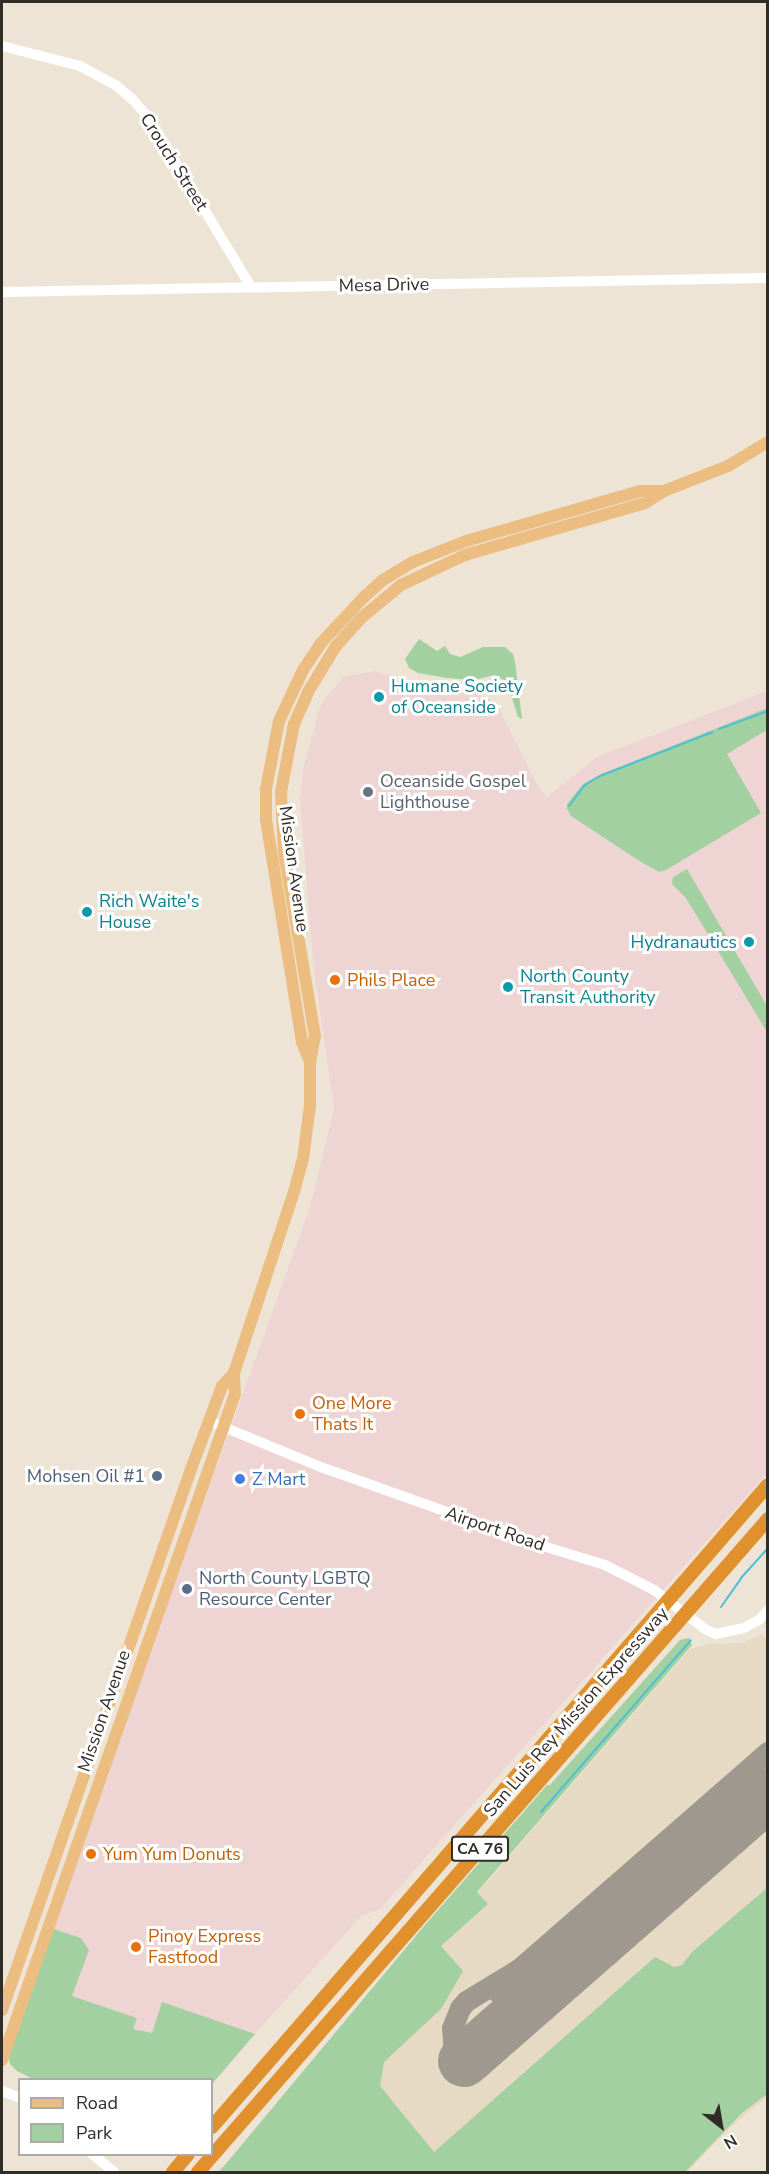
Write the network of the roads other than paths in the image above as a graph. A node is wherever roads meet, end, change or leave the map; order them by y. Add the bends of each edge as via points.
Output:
1 (2, 46) edge
2 (768, 278) edge
3 (251, 287) junction
4 (2, 292) edge
5 (768, 442) edge
6 (234, 1373) junction
7 (209, 1421) junction
8 (223, 1427) junction
9 (768, 1485) edge
10 (175, 1514) junction
11 (768, 1519) edge
12 (668, 1600) junction
13 (161, 1605) junction
14 (768, 1610) edge
15 (686, 1615) junction
16 (122, 1665) junction
17 (123, 1713) junction
18 (2, 2010) edge
19 (2, 2060) edge
20 (2, 2091) edge
21 (18, 2097) edge
22 (213, 2126) edge
23 (213, 2155) edge
24 (95, 2156) edge
25 (186, 2156) edge
26 (212, 2156) edge
27 (114, 2172) edge
28 (173, 2172) edge
29 (198, 2172) edge

1 - 3 street, Crouch Street via 80,66 132,99 149,118
2 - 3 street, Mesa Drive
3 - 4 street, Mesa Drive
5 - 6 main road, Mission Avenue via 645,503 465,555 411,580 360,620 317,673 294,724 281,792 284,852 315,1036 308,1124 299,1174
6 - 7 main road, Mission Avenue via 222,1386
6 - 8 main road, Mission Avenue via 235,1394
7 - 8 street, Airport Road
7 - 10 main road, Mission Avenue
8 - 12 street, Airport Road via 318,1466 605,1565
8 - 13 main road, Mission Avenue
9 - 12 highway, San Luis Rey Mission Expressway / CA 76
10 - 13 main road via 176,1530 156,1592
10 - 16 main road, Mission Avenue
11 - 15 highway, San Luis Rey Mission Expressway / CA 76
12 - 15 street, Airport Road
12 - 22 highway, San Luis Rey Mission Expressway / CA 76
13 - 17 main road, Mission Avenue
14 - 15 street, Airport Road via 753,1624 724,1634 705,1629
15 - 23 highway, San Luis Rey Mission Expressway / CA 76
16 - 17 main road via 117,1704
16 - 18 main road, Mission Avenue
17 - 19 main road, Mission Avenue
20 - 21 street
24 - 27 street
25 - 28 highway
26 - 29 highway, San Luis Rey Mission Expressway / CA 76

